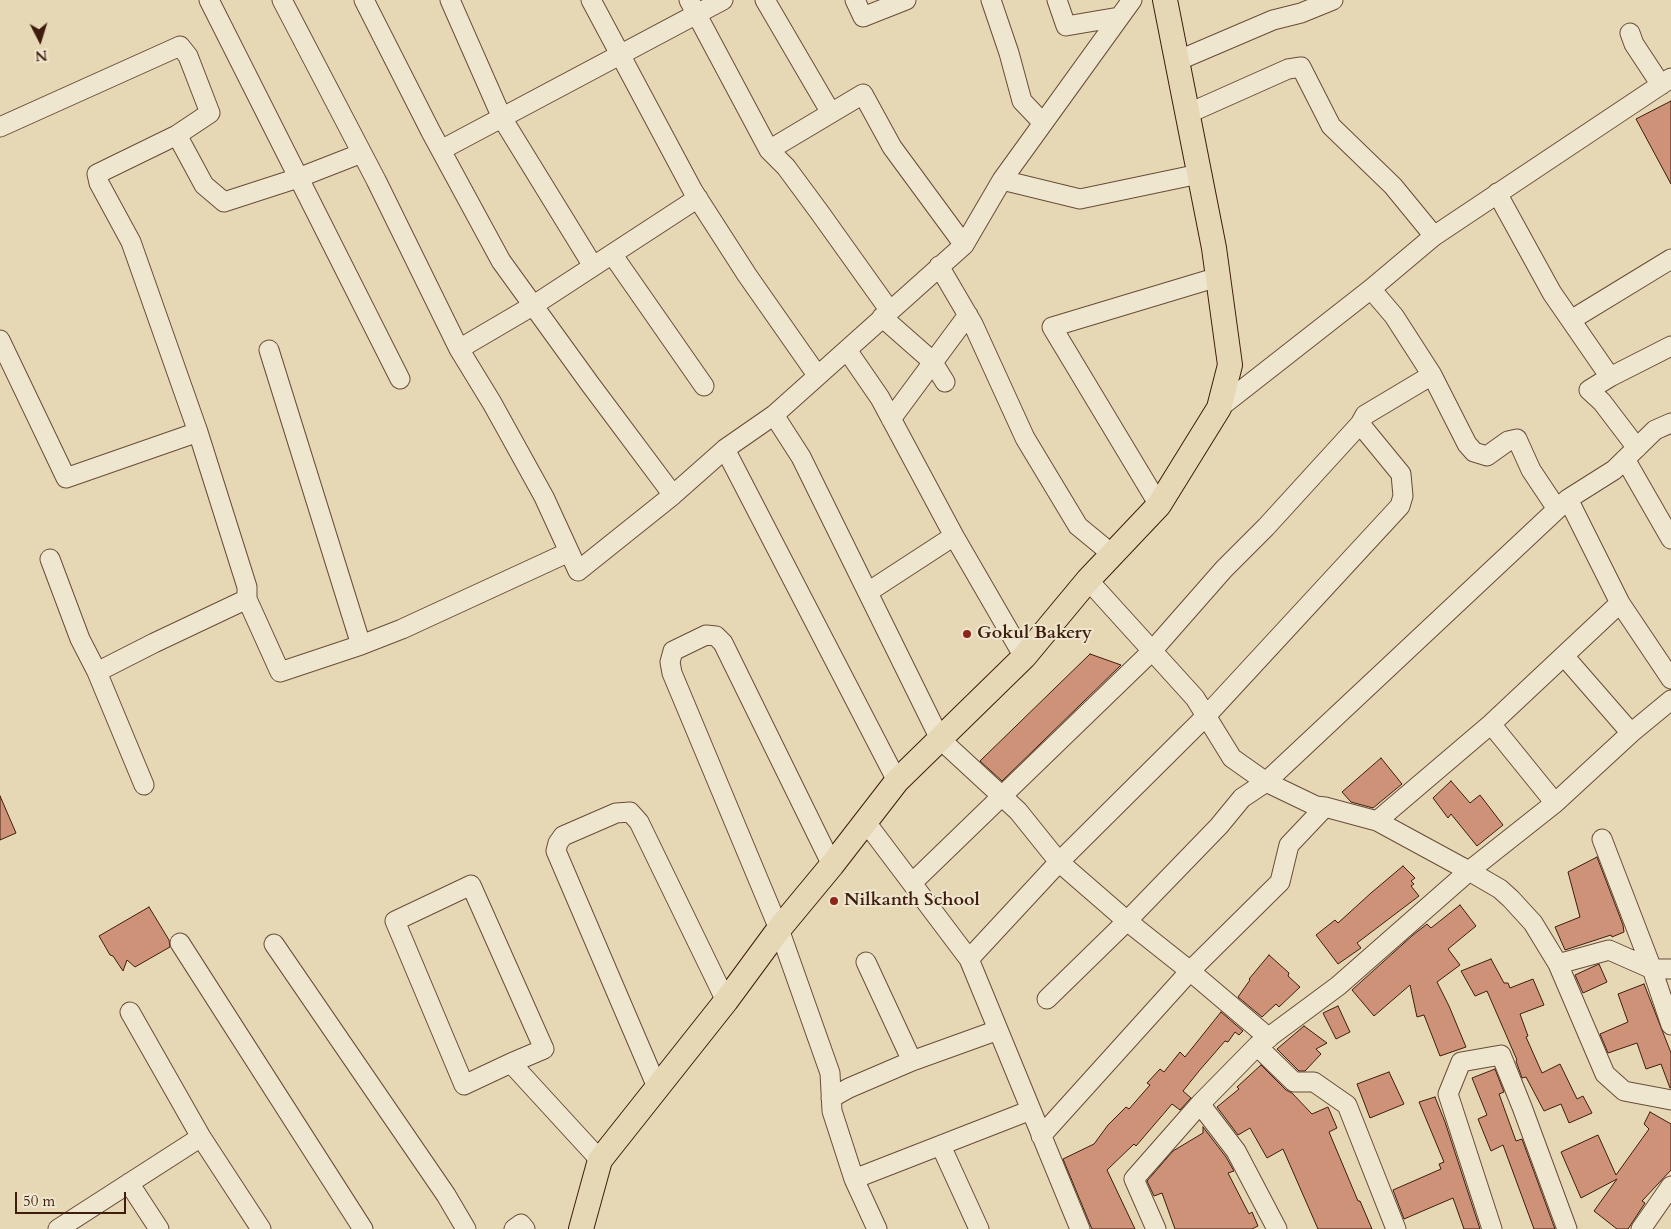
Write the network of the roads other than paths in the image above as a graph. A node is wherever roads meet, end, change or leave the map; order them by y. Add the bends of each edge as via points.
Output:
1 (208, 0) edge
2 (282, 0) edge
3 (364, 0) edge
4 (450, 0) edge
5 (592, 0) edge
6 (723, 0) edge
7 (765, 0) edge
8 (856, 0) edge
9 (906, 0) edge
10 (991, 0) edge
11 (1056, 0) edge
12 (1132, 0) edge
13 (1165, 0) edge
14 (1333, 0) edge
15 (693, 7) edge
16 (1119, 17) junction
17 (1630, 32) dead end
18 (620, 55) junction
19 (1177, 61) junction
20 (1666, 81) edge
21 (831, 112) junction
22 (1188, 114) junction
23 (502, 118) junction
24 (1042, 123) junction
25 (0, 127) edge
26 (177, 135) junction
27 (441, 150) junction
28 (769, 150) junction
29 (362, 153) junction
30 (1199, 174) junction
31 (298, 178) junction
32 (1002, 180) junction
33 (1497, 194) junction
34 (698, 198) junction
35 (1434, 236) junction
36 (964, 245) junction
37 (612, 254) junction
38 (1671, 260) edge
39 (593, 266) junction
40 (939, 266) junction
41 (1218, 277) junction
42 (1371, 289) junction
43 (534, 305) junction
44 (886, 314) junction
45 (968, 315) junction
46 (1571, 320) junction
47 (0, 340) edge
48 (1671, 346) edge
49 (458, 349) junction
50 (269, 350) dead end
51 (846, 350) junction
52 (932, 361) junction
53 (817, 375) junction
54 (1432, 375) junction
55 (1610, 377) junction
56 (400, 379) dead end
57 (945, 382) dead end
58 (704, 386) dead end
59 (1219, 408) junction
60 (774, 415) junction
61 (891, 419) junction
62 (1360, 424) junction
63 (1671, 424) edge
64 (198, 432) junction
65 (724, 449) junction
66 (1631, 453) junction
67 (674, 495) junction
68 (1563, 504) junction
69 (1159, 505) junction
70 (954, 536) junction
71 (1671, 539) edge
72 (569, 552) junction
73 (1112, 554) junction
74 (50, 559) dead end
75 (1088, 580) junction
76 (868, 592) junction
77 (246, 599) junction
78 (1620, 603) junction
79 (361, 646) junction
80 (1152, 651) junction
81 (1564, 656) junction
82 (1024, 657) junction
83 (97, 672) junction
84 (1671, 678) edge
85 (1671, 700) edge
86 (1206, 716) junction
87 (1492, 724) junction
88 (1631, 733) junction
89 (940, 739) junction
90 (897, 781) junction
91 (1266, 782) junction
92 (144, 785) dead end
93 (1001, 796) junction
94 (1555, 803) junction
95 (1325, 807) junction
96 (865, 821) junction
97 (1377, 821) junction
98 (1602, 840) dead end
99 (1060, 862) junction
100 (832, 865) junction
101 (1469, 871) junction
102 (912, 883) junction
103 (1126, 921) junction
104 (779, 929) junction
105 (180, 943) dead end
106 (274, 944) dead end
107 (969, 959) junction
108 (866, 962) dead end
109 (1558, 964) junction
110 (1652, 969) junction
111 (1671, 969) edge
112 (1190, 971) junction
113 (1047, 999) dead end
114 (726, 1001) junction
115 (130, 1012) dead end
116 (1671, 1025) edge
117 (998, 1030) junction
118 (1263, 1042) junction
119 (912, 1062) junction
120 (511, 1063) junction
121 (657, 1088) junction
122 (831, 1098) junction
123 (1671, 1100) edge
124 (1200, 1104) junction
125 (1031, 1110) junction
126 (1041, 1136) junction
127 (201, 1137) junction
128 (942, 1146) junction
129 (600, 1160) junction
130 (854, 1179) junction
131 (129, 1184) junction
132 (1671, 1186) edge
133 (58, 1229) edge
134 (159, 1229) edge
135 (261, 1229) edge
136 (363, 1229) edge
137 (466, 1229) edge
138 (514, 1229) edge
139 (525, 1229) edge
140 (581, 1229) edge
141 (877, 1229) edge
142 (979, 1229) edge
143 (1080, 1229) edge
144 (1156, 1229) edge
145 (1277, 1229) edge
146 (1396, 1229) edge
147 (1492, 1229) edge
148 (1567, 1229) edge
149 (1641, 1229) edge

1 - 31 street
2 - 29 street
3 - 27 street
4 - 23 street
5 - 18 street
6 - 15 street
7 - 21 street
8 - 9 street via 863,17
10 - 24 street via 1022,101
11 - 16 street via 1066,26
12 - 16 street
13 - 19 main road
14 - 19 street via 1273,20
15 - 18 street
15 - 28 street
16 - 24 street
17 - 20 street via 1634,44
18 - 23 street
18 - 34 street
19 - 22 main road
20 - 33 street
21 - 28 street
21 - 36 street via 863,94 892,147
22 - 30 main road
22 - 35 street via 1288,69 1301,68 1331,126 1393,186
23 - 27 street
23 - 39 street
24 - 32 street
25 - 26 street via 180,46 188,56 210,113
26 - 31 street via 204,185 224,202
26 - 64 street via 97,174 99,184 131,242
27 - 43 street via 501,261
28 - 44 street via 820,212
29 - 31 street
29 - 49 street
30 - 32 street via 1080,199
30 - 41 main road
31 - 56 street
32 - 36 street
33 - 35 street
33 - 46 street via 1552,293
34 - 37 street
34 - 53 street
35 - 42 street
36 - 40 street
37 - 39 street
37 - 58 street
38 - 46 street
39 - 43 street
40 - 44 street
40 - 45 street
41 - 59 main road via 1230,365
41 - 69 street via 1052,327
42 - 54 street via 1394,316
42 - 59 street
43 - 49 street
43 - 67 street
44 - 51 street
44 - 52 street
45 - 52 street
45 - 73 street via 1025,438 1078,526
46 - 55 street
47 - 64 street via 66,478
48 - 55 street
49 - 72 street via 535,480
50 - 79 street
51 - 53 street
51 - 61 street
52 - 57 street
52 - 61 street
53 - 60 street
54 - 62 street via 1365,415
54 - 68 street via 1474,452 1487,456 1508,441 1517,439 1531,470
55 - 66 street via 1590,390 1602,402
59 - 69 main road
60 - 65 street
60 - 76 street via 801,457
61 - 70 street
62 - 80 street
62 - 86 street via 1401,474 1404,496 1400,506
63 - 66 street via 1655,430
64 - 77 street via 247,587
65 - 67 street
65 - 90 street
66 - 68 street via 1614,470
66 - 71 street
67 - 72 street via 578,571
68 - 78 street
68 - 91 street
69 - 73 main road
70 - 76 street
70 - 82 street
72 - 79 street
73 - 75 main road
74 - 83 street via 80,640
75 - 80 street
75 - 82 main road
76 - 89 street
77 - 79 street via 280,672
77 - 83 street
78 - 81 street
78 - 84 street
80 - 86 street via 1195,698
80 - 93 street
81 - 87 street
81 - 88 street
82 - 89 main road
83 - 92 street
85 - 88 street
86 - 91 street via 1232,758
86 - 99 street
87 - 94 street
87 - 97 street
88 - 94 street
89 - 90 main road
89 - 93 street
90 - 96 main road
91 - 95 street via 1316,806
91 - 103 street via 1242,798
93 - 99 street via 1018,811
93 - 102 street
94 - 101 street
95 - 97 street
95 - 112 street via 1289,845 1280,882
96 - 100 main road
96 - 102 street
97 - 101 street
98 - 110 street
99 - 103 street
99 - 107 street
100 - 104 main road
100 - 104 street via 723,643 716,636 706,635 674,651 670,662 672,673
101 - 109 street via 1500,889 1522,910
101 - 118 street via 1338,986
102 - 107 street
103 - 112 street
103 - 113 street
104 - 114 main road
104 - 122 street via 830,1072
105 - 136 street
106 - 137 street
107 - 117 street
108 - 119 street
109 - 110 street via 1608,950
109 - 123 street via 1604,1074 1624,1091
110 - 111 street
110 - 116 street
112 - 118 street
112 - 126 street
114 - 121 main road
114 - 121 street via 640,822 630,812 616,813 564,836 556,851 559,860
115 - 127 street
117 - 119 street
117 - 125 street
118 - 124 street
118 - 146 street via 1294,1082 1314,1082 1347,1105
119 - 122 street
120 - 120 street via 464,1085 395,921 470,885 544,1049
120 - 129 street
121 - 129 main road
122 - 130 street via 832,1111
124 - 144 street via 1134,1180
124 - 145 street via 1236,1151
125 - 126 street
125 - 128 street
126 - 143 street
127 - 131 street
127 - 135 street
128 - 130 street
128 - 142 street
129 - 140 main road
130 - 141 street
131 - 133 street
131 - 134 street
132 - 149 street
138 - 139 street via 521,1224
147 - 148 street via 1448,1094 1461,1062 1502,1055

